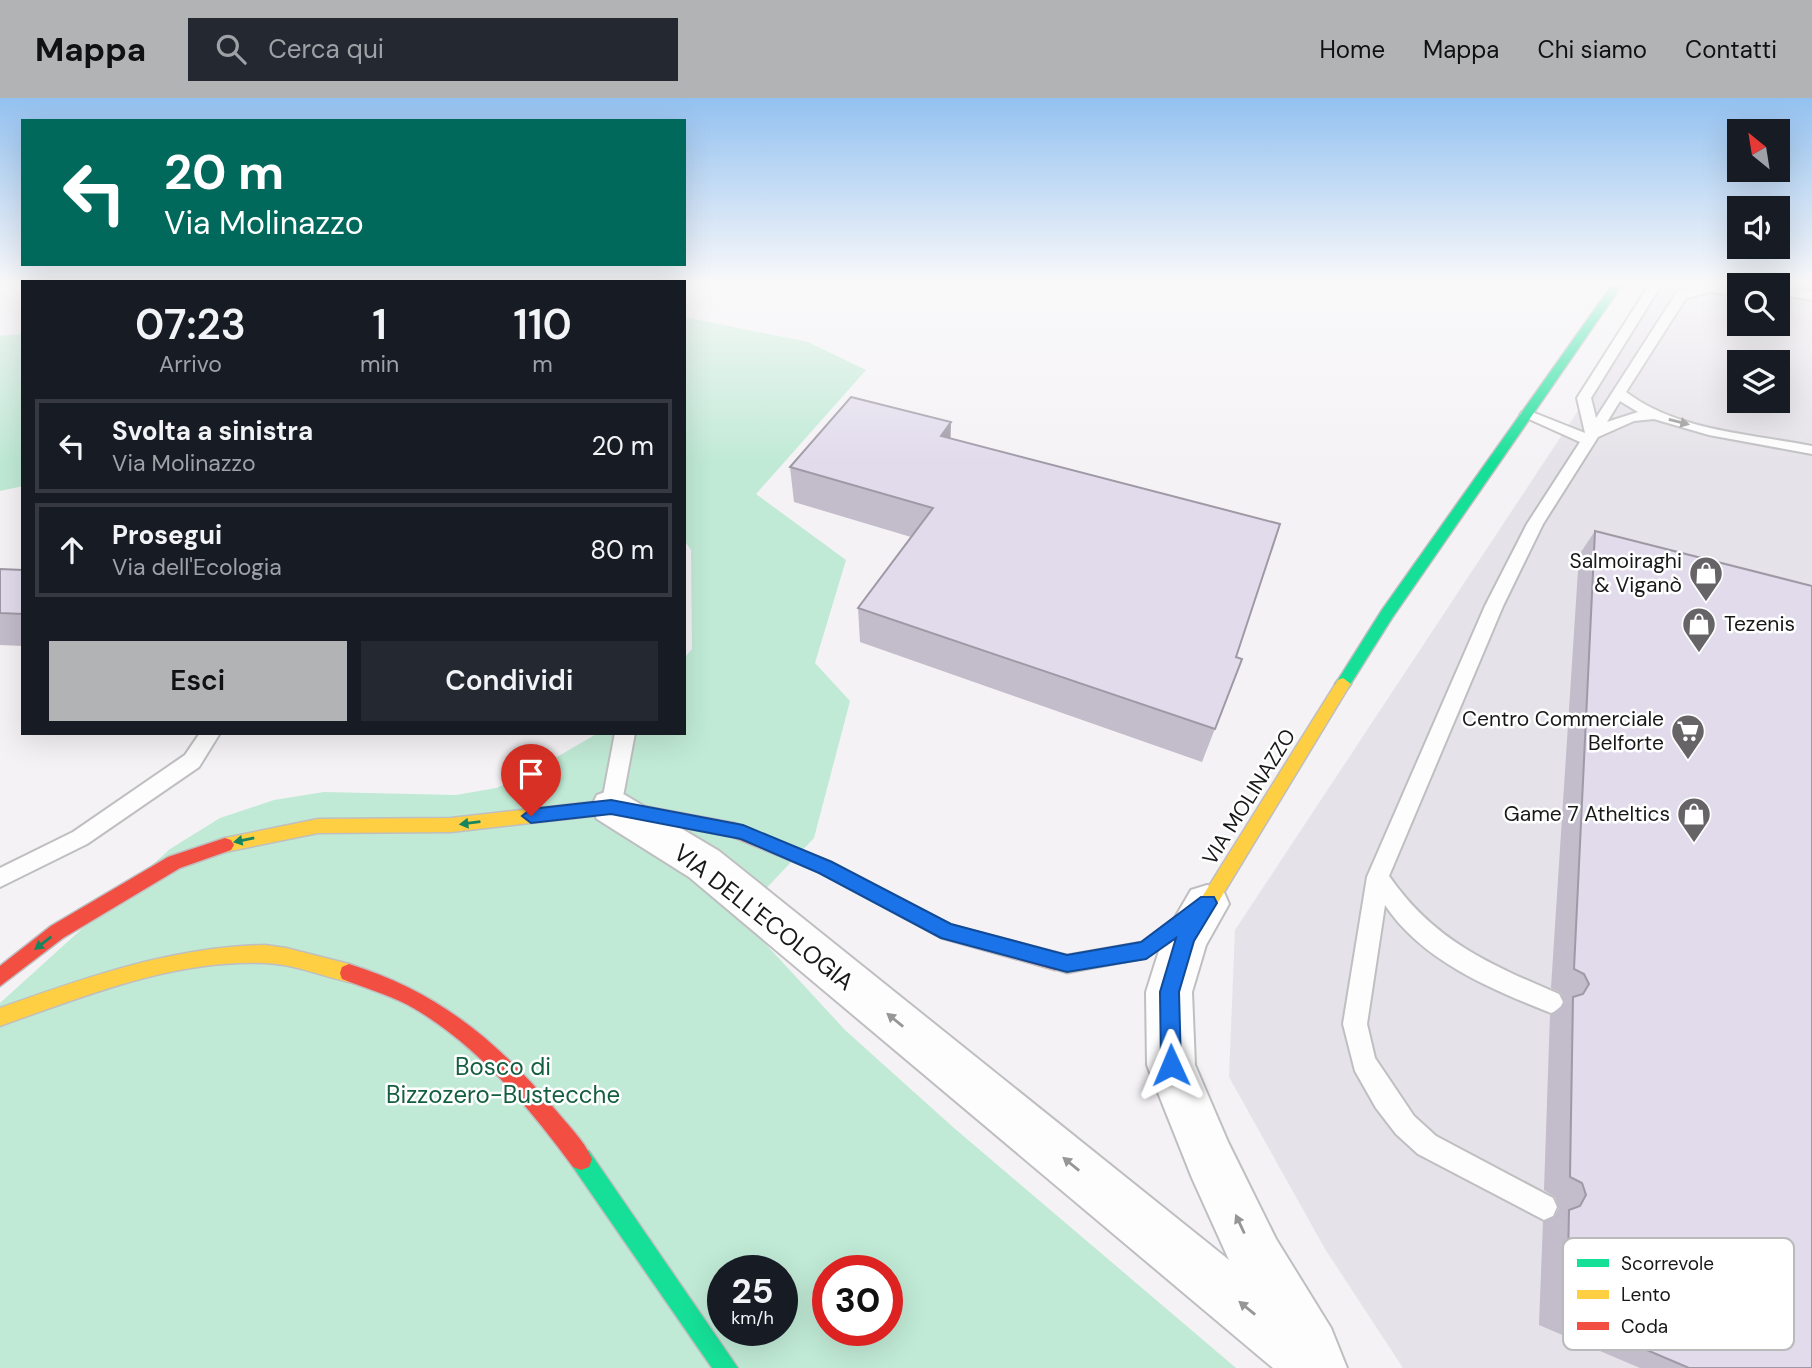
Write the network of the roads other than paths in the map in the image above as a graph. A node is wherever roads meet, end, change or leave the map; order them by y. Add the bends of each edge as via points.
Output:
1 (1576, 344) edge
2 (1618, 344) edge
3 (1649, 344) edge
4 (1618, 393) junction
5 (1527, 415) junction
6 (1654, 415) junction
7 (1590, 437) junction
8 (1812, 450) edge
9 (210, 735) edge
10 (625, 735) edge
11 (611, 807) junction
12 (1378, 877) junction
13 (0, 878) edge
14 (1208, 903) junction
15 (0, 976) edge
16 (1551, 1002) dead end
17 (0, 1017) edge
18 (1544, 1208) dead end
19 (726, 1368) edge
20 (1320, 1368) edge

1 - 5 street, VIA MOLINAZZO
2 - 7 lane via 1584,398
3 - 4 lane
4 - 6 lane
4 - 7 lane
5 - 7 lane
5 - 14 street, VIA MOLINAZZO via 1387,614
6 - 7 lane via 1631,417
6 -> 8 lane
7 - 12 lane via 1514,564
9 - 13 lane via 192,761 80,838
10 - 11 lane
11 - 14 street, VIA MOLINAZZO via 743,832 825,867 947,932 1067,964 1146,950
11 -> 15 street via 452,825 318,827 236,841 174,862 57,932
20 -> 11 street, VIA DELL'ECOLOGIA via 704,864
12 - 16 lane via 1392,901 1431,943
12 - 18 lane via 1354,1024 1364,1062 1385,1099 1427,1145
20 -> 14 street via 1257,1258 1171,1065 1170,992 1185,938
17 - 19 street via 108,979 190,962 264,954 376,981 439,1014 505,1069 596,1177

